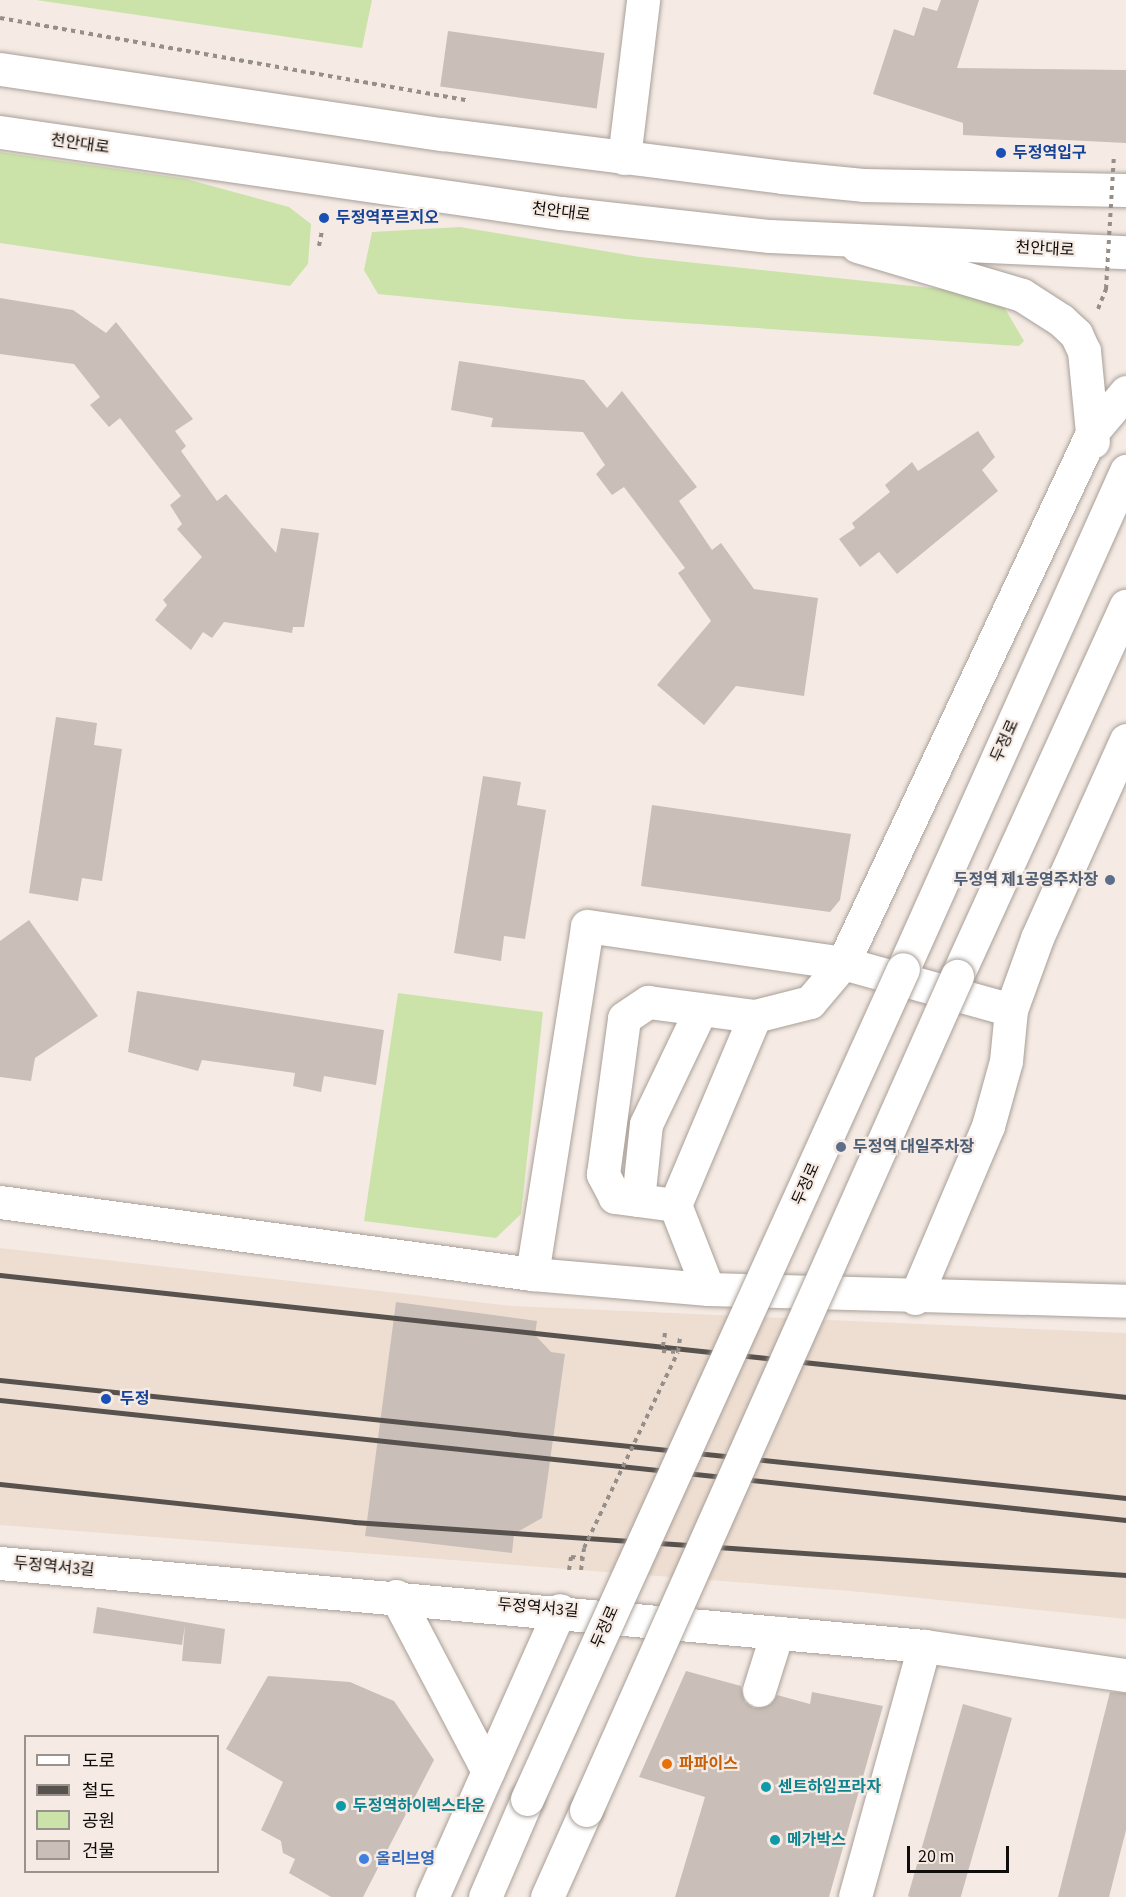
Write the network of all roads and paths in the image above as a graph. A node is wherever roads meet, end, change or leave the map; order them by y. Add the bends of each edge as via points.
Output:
1 (643, 0) edge
2 (0, 18) edge
3 (0, 69) edge
4 (471, 101) dead end
5 (0, 132) edge
6 (1114, 156) dead end
7 (624, 158) junction
8 (1126, 190) edge
9 (322, 230) dead end
10 (832, 239) junction
11 (319, 246) dead end
12 (1126, 252) edge
13 (1106, 289) dead end
14 (1126, 392) edge
15 (1093, 431) junction
16 (1126, 471) edge
17 (1085, 565) junction
18 (1126, 606) edge
19 (1126, 740) edge
20 (843, 963) junction
21 (701, 1009) junction
22 (1011, 1010) junction
23 (755, 1016) junction
24 (638, 1200) junction
25 (0, 1202) edge
26 (675, 1205) junction
27 (532, 1274) junction
28 (708, 1289) junction
29 (915, 1298) junction
30 (1126, 1301) edge
31 (664, 1333) dead end
32 (680, 1337) dead end
33 (678, 1352) junction
34 (583, 1558) junction
35 (0, 1563) edge
36 (569, 1570) dead end
37 (581, 1570) dead end
38 (396, 1596) junction
39 (560, 1610) junction
40 (777, 1633) junction
41 (924, 1646) junction
42 (1126, 1675) edge
43 (759, 1690) dead end
44 (488, 1771) junction
45 (432, 1897) edge
46 (485, 1897) edge
47 (547, 1897) edge
48 (855, 1897) edge

1 - 7 street
2 - 4 path
3 - 7 street
5 - 10 street, 천안대로 via 561,213
6 - 13 path, bridge
7 - 8 street via 863,185
9 - 11 path
10 - 12 street, 천안대로
10 - 15 street via 1022,295 1061,320 1076,334 1084,351
14 - 15 street
15 - 17 street
15 - 20 street
16 - 17 street, 두정로
17 - 46 street, 두정로, bridge
18 - 47 street, bridge
19 - 22 street via 1037,938
20 - 22 street
20 - 23 street via 810,1002
20 - 27 street via 586,926
21 - 23 street
21 - 24 street via 646,1124
21 - 24 street via 648,1002 624,1018 603,1174 615,1197
22 - 29 street via 1006,1061 988,1126
23 - 26 street
24 - 26 street
25 - 27 street
26 - 28 street
27 - 28 street
28 - 29 street
29 - 30 street
31 - 33 path, bridge via 662,1351
32 - 33 path, bridge
33 - 34 path, bridge
34 - 36 path via 571,1557
34 - 37 path, bridge
35 - 38 street, 두정역서3길
38 - 39 street, 두정역서3길
38 - 44 street
39 - 40 street, 두정역서3길
39 - 44 street
40 - 41 street, 두정역서3길
40 - 43 street
41 - 42 street, 두정역서3길
41 - 48 street
44 - 45 street

